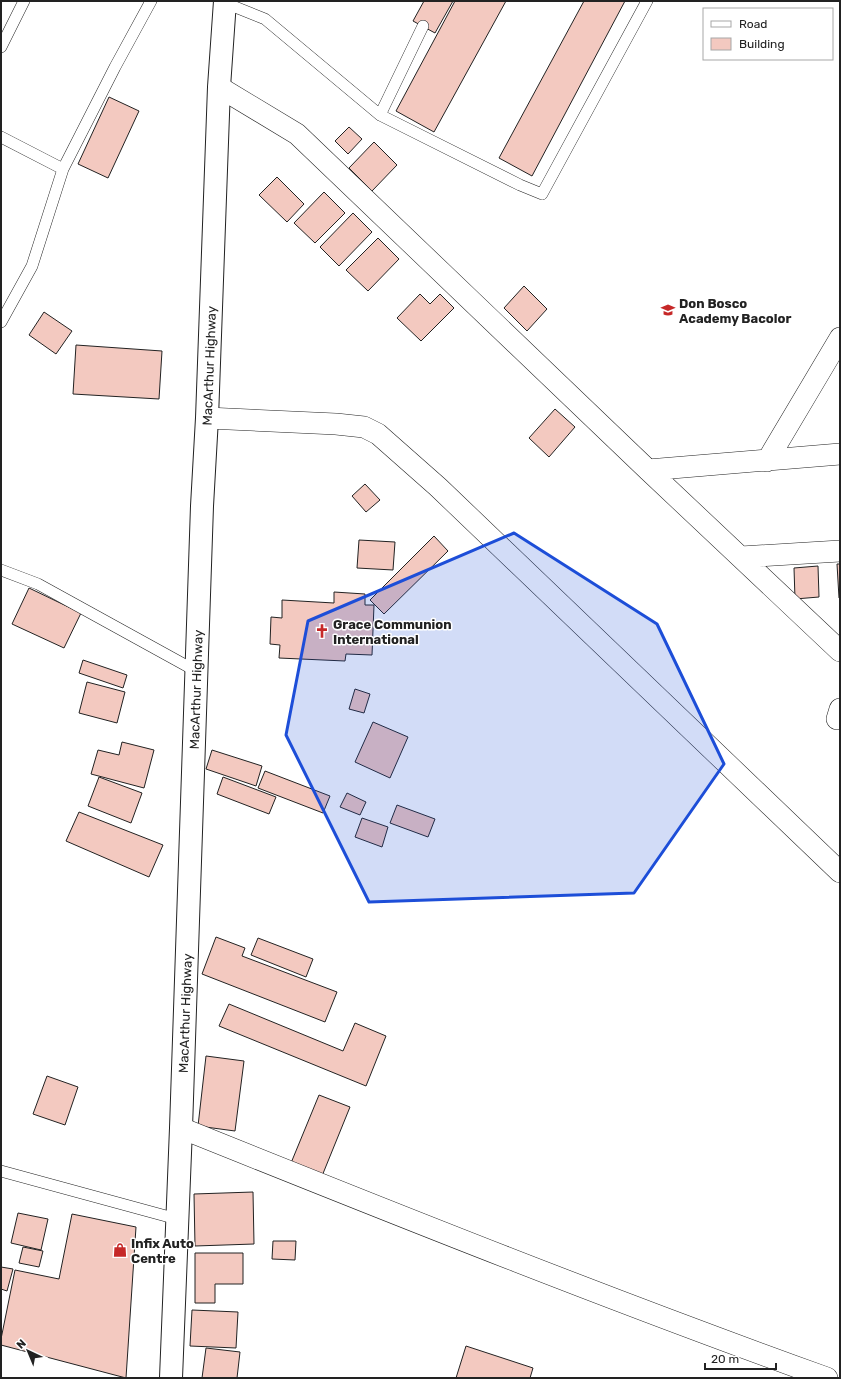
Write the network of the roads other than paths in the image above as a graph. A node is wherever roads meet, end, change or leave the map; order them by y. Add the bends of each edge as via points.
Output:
1 (24, 1) edge
2 (151, 1) edge
3 (647, 1) edge
4 (225, 2) edge
5 (423, 26) dead end
6 (1, 47) edge
7 (219, 87) junction
8 (380, 115) junction
9 (1, 137) edge
10 (63, 169) junction
11 (1, 322) edge
12 (840, 338) edge
13 (207, 418) junction
14 (840, 454) edge
15 (767, 461) junction
16 (648, 470) junction
17 (840, 551) edge
18 (741, 557) junction
19 (1, 570) edge
20 (840, 651) edge
21 (196, 671) junction
22 (840, 872) edge
23 (181, 1128) junction
24 (1, 1171) edge
25 (177, 1219) junction
26 (171, 1378) edge
27 (827, 1378) edge

1 - 6 lane
2 - 10 lane
3 - 8 lane via 542,194
4 - 7 main road, MacArthur Highway
4 - 8 lane via 265,19
5 - 8 lane
7 - 13 main road, MacArthur Highway
7 - 16 street via 297,134
9 - 10 lane
10 - 11 lane via 32,266
12 - 15 street
13 - 21 main road, MacArthur Highway
13 - 22 street via 336,424 364,427 378,434 438,487
14 - 15 street
15 - 16 street
16 - 18 street
17 - 18 street
18 - 20 street
19 - 21 lane via 38,584
21 - 23 main road, MacArthur Highway
23 - 25 main road, MacArthur Highway
23 - 27 street via 586,1289
24 - 25 lane
25 - 26 main road, MacArthur Highway

